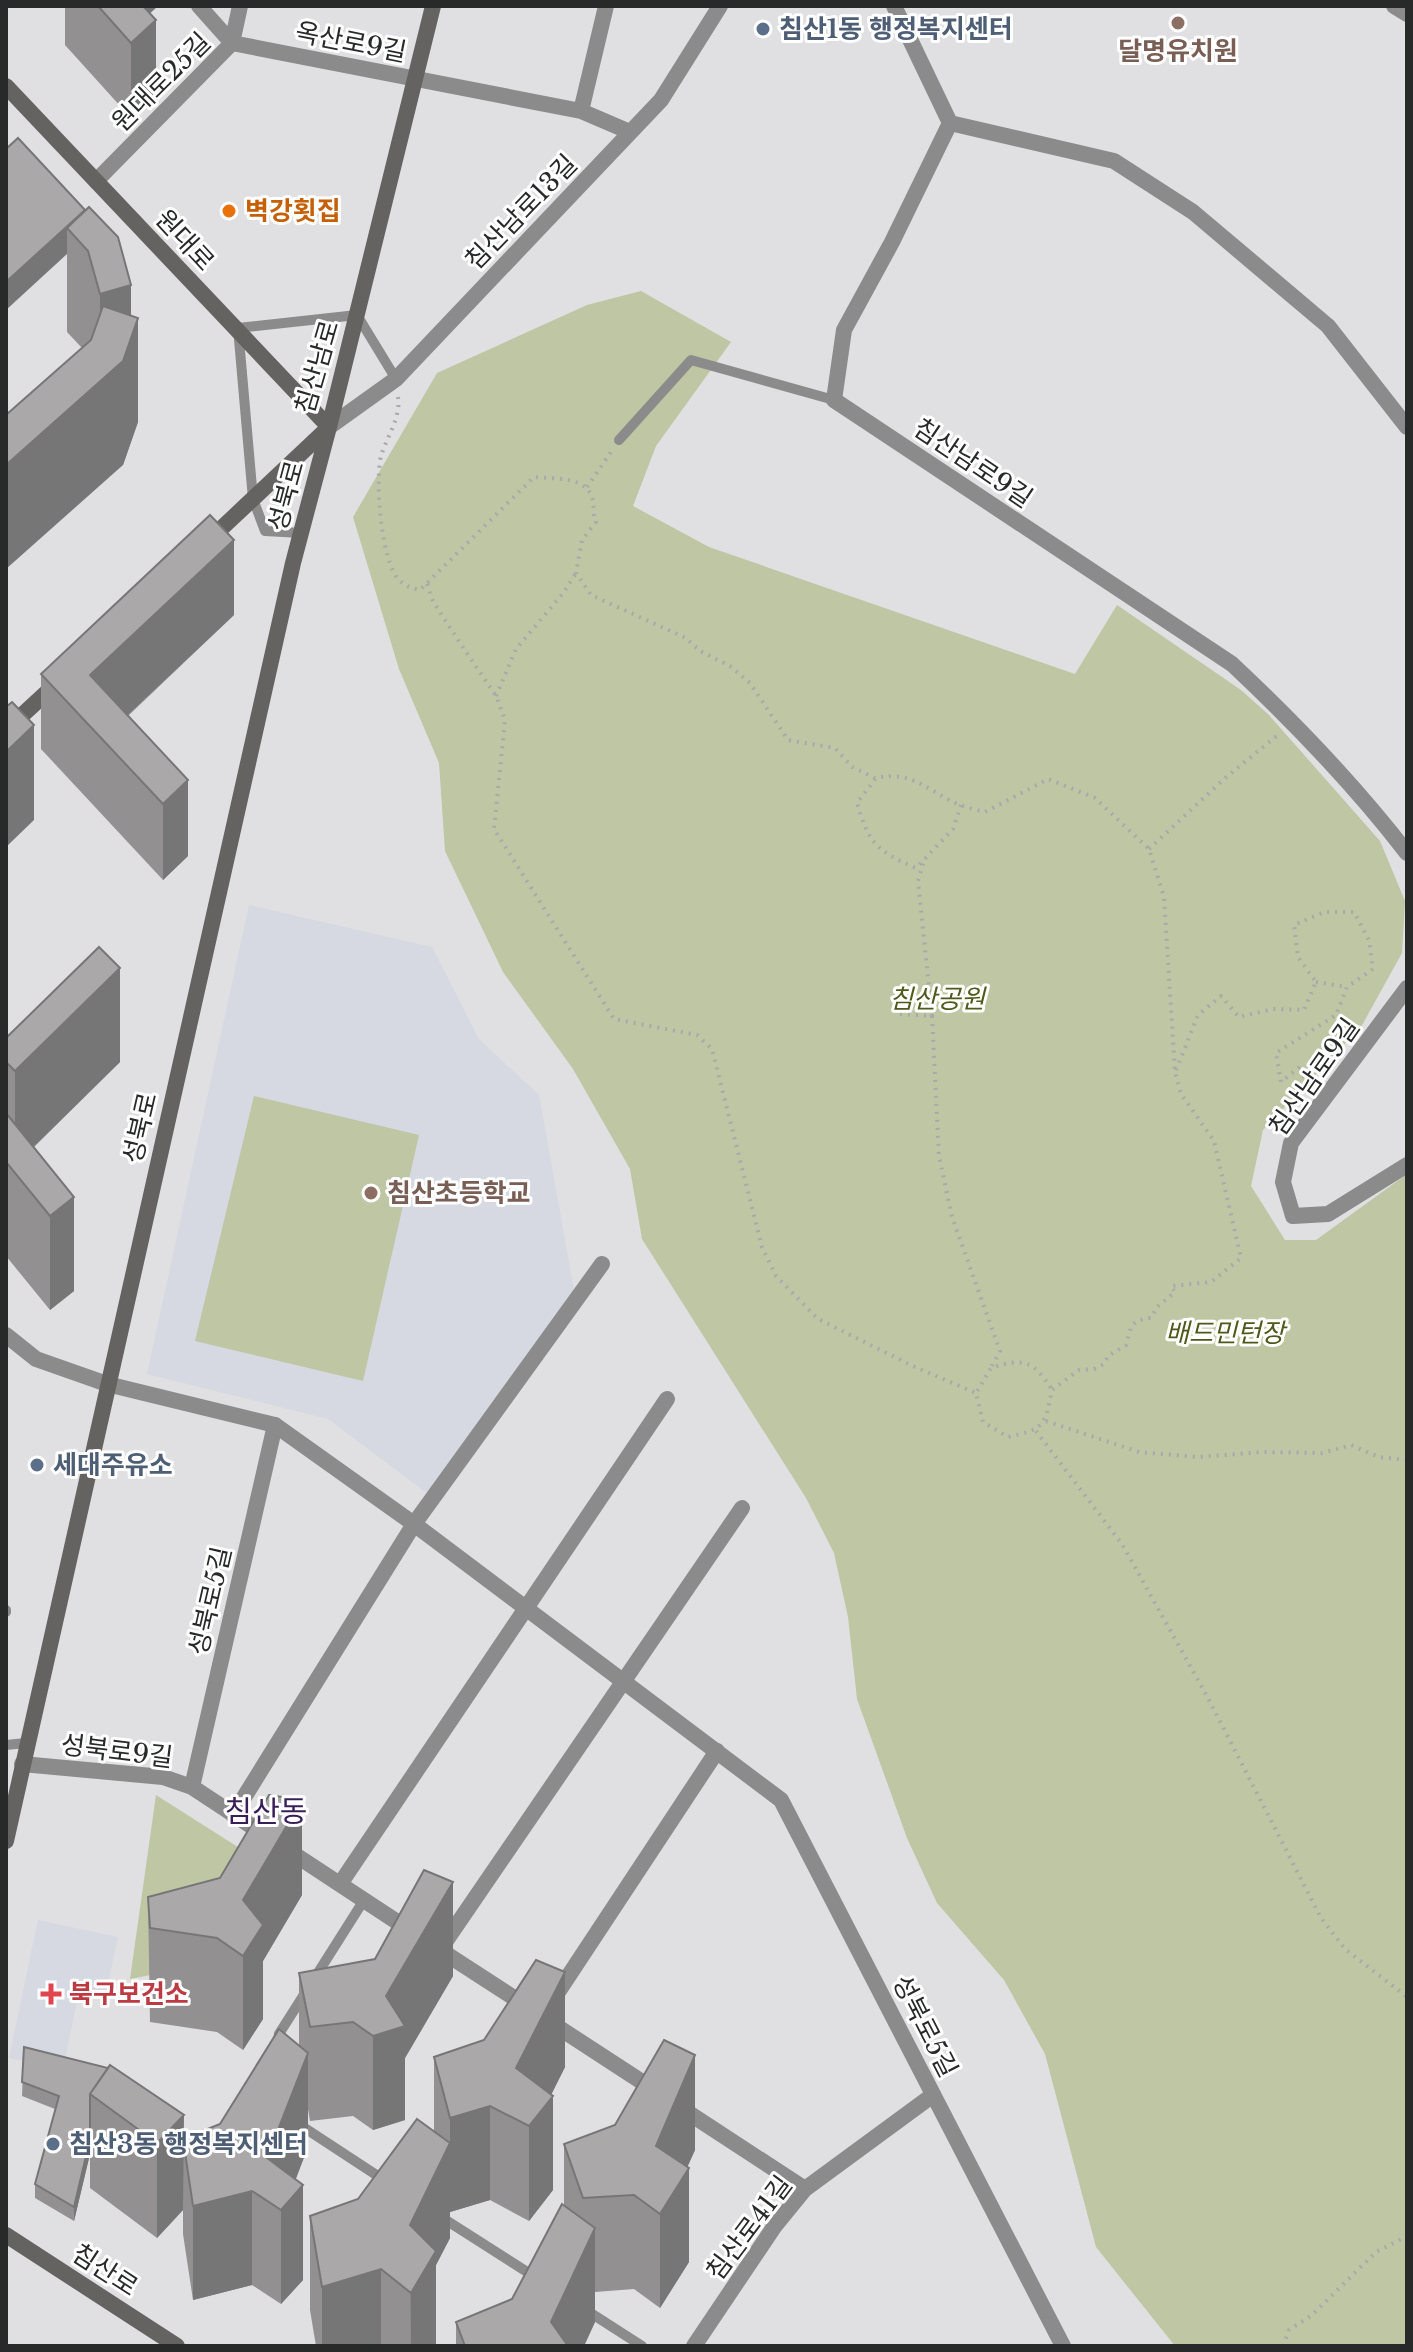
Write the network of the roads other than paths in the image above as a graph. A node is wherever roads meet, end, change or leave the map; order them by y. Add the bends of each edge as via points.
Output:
1 (199, 6) edge
2 (240, 6) edge
3 (433, 6) edge
4 (606, 6) edge
5 (720, 6) edge
6 (894, 6) edge
7 (1394, 6) edge
8 (1407, 14) edge
9 (232, 43) junction
10 (415, 79) junction
11 (6, 86) edge
12 (581, 111) junction
13 (950, 123) junction
14 (630, 132) junction
15 (96, 181) junction
16 (357, 315) junction
17 (238, 331) junction
18 (396, 379) junction
19 (834, 400) junction
20 (329, 427) junction
21 (1407, 427) edge
22 (619, 440) road end
23 (253, 499) junction
24 (301, 533) junction
25 (197, 551) edge
26 (73, 667) edge
27 (6, 730) edge
28 (1407, 853) edge
29 (1407, 988) edge
30 (1407, 1165) edge
31 (602, 1264) dead end
32 (6, 1335) edge
33 (107, 1384) junction
34 (667, 1399) dead end
35 (275, 1425) junction
36 (742, 1508) dead end
37 (414, 1524) junction
38 (526, 1608) junction
39 (624, 1681) junction
40 (26, 1743) junction
41 (6, 1745) edge
42 (717, 1751) junction
43 (22, 1764) junction
44 (192, 1787) junction
45 (10, 1799) edge
46 (233, 1815) junction
47 (6, 1841) edge
48 (340, 1884) junction
49 (364, 1900) junction
50 (440, 1949) junction
51 (542, 2016) junction
52 (274, 2057) edge
53 (933, 2095) junction
54 (291, 2118) edge
55 (805, 2189) junction
56 (402, 2192) edge
57 (429, 2209) edge
58 (6, 2235) edge
59 (549, 2286) edge
60 (576, 2303) edge
61 (177, 2346) edge
62 (642, 2346) edge
63 (694, 2346) edge
64 (1063, 2346) edge

1 - 9 street
2 - 9 street, 원대로25길
3 - 10 main road, 침산남로
4 - 12 street
5 - 14 street, 침산남로13길 via 661,100
6 - 13 street
7 - 8 street
9 - 10 street, 옥산로9길
9 - 15 street, 원대로25길
10 - 12 street
10 - 16 main road, 침산남로
11 - 15 main road, 원대로
12 - 14 street
13 - 19 street via 844,330
13 - 21 street via 1114,161 1193,212 1328,326
14 - 18 street, 침산남로13길
15 - 17 main road, 원대로
16 - 17 lane
16 - 18 lane
16 - 20 main road, 침산남로
17 - 20 main road, 원대로
17 - 23 lane
18 - 20 street, 침산남로13길
19 - 22 lane via 691,360
19 - 28 street, 침산남로9길 via 1232,664 1363,797
20 - 23 main road, 침산남로
20 - 24 main road, 성북로
23 - 24 lane via 265,531
23 - 25 main road, 침산남로
24 - 33 main road, 성북로
26 - 27 main road
29 - 30 street, 침산남로9길 via 1291,1143 1283,1182 1293,1216 1328,1214
31 - 37 street
32 - 33 street, 성북로5길 via 36,1359
33 - 35 street, 성북로5길
33 - 40 main road, 성북로
34 - 38 street
35 - 37 street, 성북로5길
35 - 44 street, 성북로5길
36 - 39 street
37 - 38 street, 성북로5길
37 - 46 street
38 - 39 street, 성북로5길
38 - 48 street
39 - 42 street, 성북로5길
39 - 50 street
40 - 41 lane
40 - 43 main road, 성북로
42 - 51 street
42 - 53 street, 성북로5길 via 781,1800
43 - 44 street, 성북로9길 via 163,1777
43 - 45 main road, 성북로
44 - 46 street, 성북로9길
45 - 47 main road, 성북로
46 - 48 street, 성북로9길
48 - 49 street, 성북로9길
49 - 50 street, 성북로9길
49 - 52 lane via 279,2034
50 - 51 street, 성북로9길
51 - 55 street, 성북로9길
53 - 55 street, 침산로41길
53 - 64 street, 성북로5길
54 - 56 lane
55 - 63 street, 침산로41길
57 - 59 lane
58 - 61 main road, 침산로
60 - 62 lane

